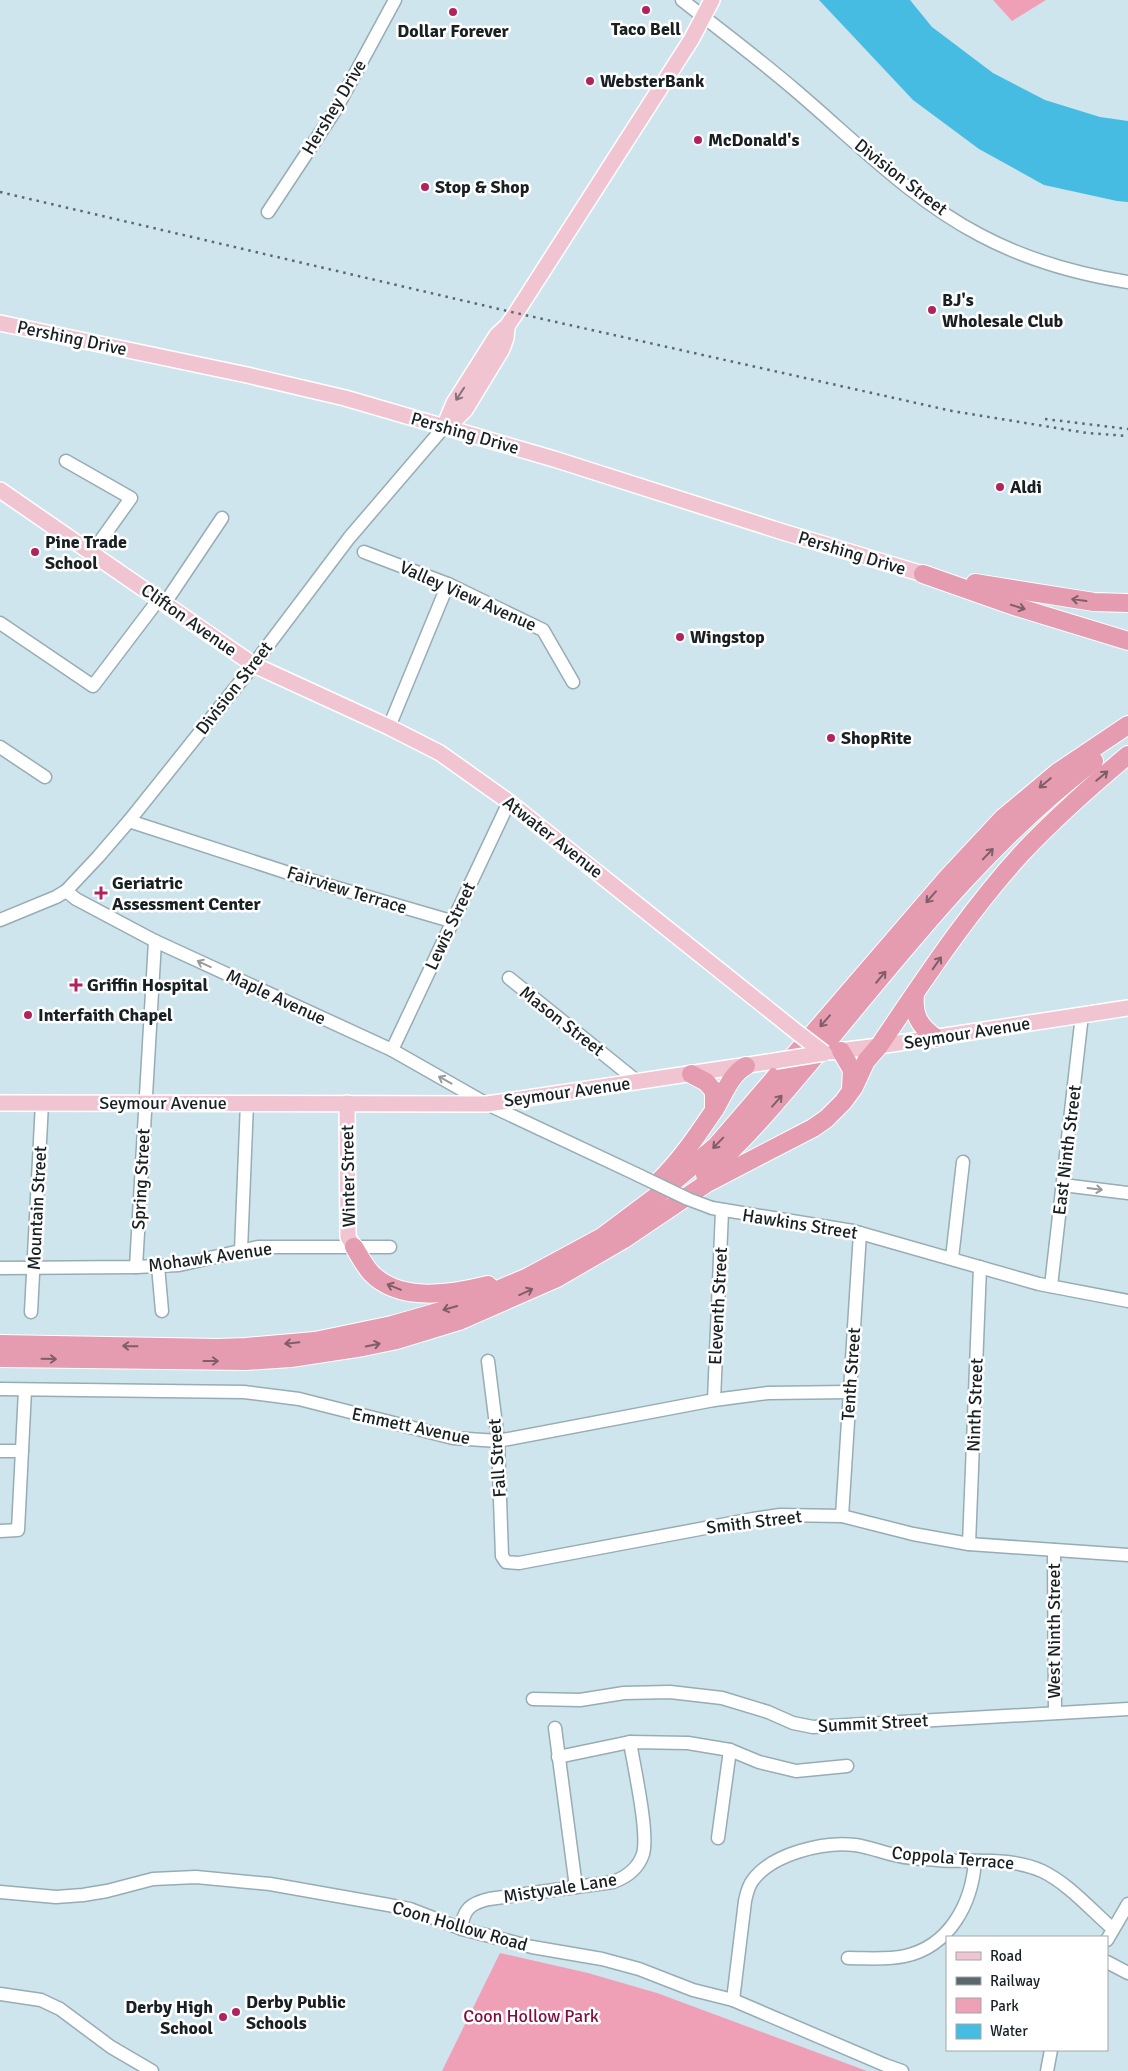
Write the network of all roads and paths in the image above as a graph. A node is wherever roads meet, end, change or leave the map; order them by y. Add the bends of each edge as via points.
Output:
1 (395, 0) edge
2 (682, 0) edge
3 (712, 0) edge
4 (704, 17) junction
5 (268, 212) dead end
6 (1128, 282) edge
7 (0, 323) edge
8 (444, 427) junction
9 (66, 460) dead end
10 (0, 490) edge
11 (222, 518) dead end
12 (364, 552) dead end
13 (91, 554) junction
14 (922, 574) junction
15 (448, 584) junction
16 (162, 601) junction
17 (1128, 603) edge
18 (0, 623) edge
19 (1128, 641) edge
20 (254, 665) junction
21 (573, 682) dead end
22 (1128, 725) edge
23 (389, 727) junction
24 (1128, 738) edge
25 (0, 747) edge
26 (1128, 755) edge
27 (45, 776) dead end
28 (509, 802) junction
29 (129, 821) junction
30 (66, 891) junction
31 (0, 920) edge
32 (452, 921) junction
33 (155, 942) junction
34 (509, 978) dead end
35 (915, 994) junction
36 (1128, 1008) edge
37 (1082, 1015) junction
38 (936, 1038) junction
39 (879, 1046) junction
40 (392, 1050) junction
41 (832, 1052) junction
42 (746, 1066) junction
43 (691, 1074) junction
44 (638, 1082) junction
45 (850, 1093) junction
46 (0, 1103) edge
47 (42, 1103) junction
48 (145, 1103) junction
49 (247, 1103) junction
50 (347, 1103) junction
51 (487, 1104) junction
52 (714, 1110) junction
53 (963, 1162) dead end
54 (1063, 1185) junction
55 (1128, 1193) edge
56 (717, 1210) junction
57 (860, 1233) junction
58 (602, 1237) junction
59 (624, 1239) junction
60 (354, 1246) junction
61 (390, 1247) dead end
62 (241, 1250) junction
63 (952, 1258) junction
64 (158, 1266) junction
65 (980, 1266) junction
66 (34, 1267) junction
67 (136, 1267) junction
68 (0, 1268) edge
69 (528, 1277) junction
70 (1050, 1286) junction
71 (1128, 1301) edge
72 (162, 1311) dead end
73 (31, 1312) dead end
74 (0, 1344) edge
75 (0, 1358) edge
76 (488, 1361) dead end
77 (0, 1389) edge
78 (25, 1390) junction
79 (849, 1392) junction
80 (714, 1400) junction
81 (498, 1441) junction
82 (0, 1451) edge
83 (22, 1452) junction
84 (842, 1516) junction
85 (0, 1531) edge
86 (969, 1544) junction
87 (1054, 1550) junction
88 (1128, 1555) edge
89 (502, 1556) joint
90 (533, 1699) dead end
91 (1128, 1709) edge
92 (1055, 1712) junction
93 (554, 1728) dead end
94 (630, 1742) junction
95 (730, 1750) junction
96 (558, 1757) junction
97 (847, 1766) dead end
98 (718, 1838) dead end
99 (975, 1861) junction
100 (576, 1887) junction
101 (0, 1892) edge
102 (1128, 1904) edge
103 (462, 1929) junction
104 (1110, 1935) edge
105 (848, 1958) dead end
106 (1108, 1963) edge
107 (1128, 1973) edge
108 (0, 1994) edge
109 (733, 2000) junction
110 (1051, 2051) edge
111 (152, 2071) edge
112 (902, 2071) edge
113 (1047, 2071) edge

1 - 5 street, Hershey Drive via 336,109
2 - 4 street
3 - 4 main road, Division Street
4 - 6 street, Division Street via 935,207 980,235 1048,264
4 - 8 main road, Division Street via 508,326 504,344 465,410
7 - 8 main road, Pershing Drive via 247,375 345,398
8 - 14 main road, Pershing Drive
8 - 20 street, Division Street via 349,538
9 - 13 street via 131,498
10 - 13 main road, Clifton Avenue
11 - 16 street
12 - 15 street, Valley View Avenue
13 - 16 main road, Clifton Avenue
17 -> 14 highway via 1094,602
14 -> 19 highway
15 - 21 street, Valley View Avenue via 543,630
15 - 23 street
16 - 18 street via 93,686
16 - 20 main road, Clifton Avenue
20 - 23 main road, Atwater Avenue
20 - 29 street, Division Street
22 -> 58 highway via 1058,772 1003,818 947,878 716,1146
23 - 28 main road, Atwater Avenue via 440,753
59 -> 24 highway via 732,1151 958,886 1012,830 1063,785
25 - 27 street
35 -> 26 highway via 971,915 1022,854 1086,790
28 - 32 street, Lewis Street
28 - 41 main road, Atwater Avenue, bridge via 798,1033
29 - 30 street, Division Street
29 - 32 street, Fairview Terrace via 310,880
30 - 31 street, Division Street
30 - 33 street, Maple Avenue
32 - 40 street, Lewis Street
40 -> 33 street, Maple Avenue
33 - 48 street, Spring Street
34 - 44 street, Mason Street
35 - 38 highway via 916,1017
35 - 39 highway
36 - 37 main road, Seymour Avenue
37 - 38 main road, Seymour Avenue
37 - 54 street, East Ninth Street
38 - 39 main road, Seymour Avenue
39 - 41 main road, Seymour Avenue
39 - 45 highway via 866,1061
51 -> 40 street, Maple Avenue
41 - 42 main road, Seymour Avenue, bridge
41 - 45 highway via 852,1070
42 - 43 main road, Seymour Avenue
42 - 52 highway via 736,1074
43 - 44 main road, Seymour Avenue
43 - 52 highway via 714,1091
44 - 51 main road, Seymour Avenue
45 - 59 highway via 813,1128 707,1183
46 - 47 main road, Seymour Avenue
47 - 48 main road, Seymour Avenue
47 - 66 street, Mountain Street
48 - 49 main road, Seymour Avenue
48 - 67 street, Spring Street
49 - 50 main road, Seymour Avenue
49 - 62 street
50 - 51 main road, Seymour Avenue
50 - 60 main road, Winter Street via 348,1236
51 - 56 street, Hawkins Street, bridge
52 - 58 highway via 684,1154
53 - 63 street
54 -> 55 street
54 - 70 street, East Ninth Street
56 - 57 street, Hawkins Street
56 - 80 street, Eleventh Street
57 - 63 street, Hawkins Street
57 - 79 street, Tenth Street
58 - 69 highway
75 -> 59 highway via 246,1361 355,1349 430,1331 487,1310 557,1278
60 - 61 street, Mohawk Avenue
60 - 62 street, Mohawk Avenue
69 -> 60 highway via 461,1291 408,1292 375,1277
62 - 64 street, Mohawk Avenue
63 - 65 street, Hawkins Street
64 - 67 street, Mohawk Avenue
64 - 72 street
65 - 70 street, Hawkins Street
65 - 86 street, Ninth Street
66 - 67 street, Mohawk Avenue
66 - 68 street, Mohawk Avenue
66 - 73 street, Mountain Street
69 -> 74 highway via 462,1305 392,1325 315,1341 217,1348
70 - 71 street, Hawkins Street
76 - 81 street, Fall Street
77 - 78 street, Emmett Avenue
78 - 81 street, Emmett Avenue via 244,1392 300,1399 453,1438
78 - 83 street
79 - 80 street, Emmett Avenue via 768,1393
79 - 84 street, Tenth Street
80 - 81 street, Emmett Avenue
81 - 89 street, Fall Street
82 - 83 street
83 - 85 street via 18,1530
84 - 86 street, Smith Street
84 - 89 street, Smith Street via 780,1515 519,1563 506,1562
86 - 87 street, Smith Street
87 - 88 street, Smith Street
87 - 92 street, West Ninth Street
90 - 92 street, Summit Street via 580,1700 624,1693 670,1692 722,1698 813,1727
91 - 92 street, Summit Street
93 - 96 street
94 - 95 street via 688,1743
94 - 96 street
94 - 100 street, Mistyvale Lane via 645,1836 642,1856 635,1869 624,1878
95 - 97 street via 759,1762 796,1771
95 - 98 street
96 - 100 street
99 - 104 street, Coppola Terrace via 1014,1863 1043,1872 1065,1886
99 - 105 street via 971,1887 962,1912 941,1939 907,1955 884,1959
99 - 109 street, Coppola Terrace via 920,1859 846,1844 799,1852 775,1861 748,1888
100 - 103 street, Mistyvale Lane via 475,1903 466,1909
101 - 103 street, Coon Hollow Road via 56,1897 83,1895 153,1879 196,1877 270,1884 410,1909
102 - 104 street
103 - 109 street, Coon Hollow Road via 532,1947 602,1959
106 - 107 street
108 - 111 street via 41,2000 60,2009 111,2047
109 - 112 street, Coon Hollow Road
110 - 113 street

